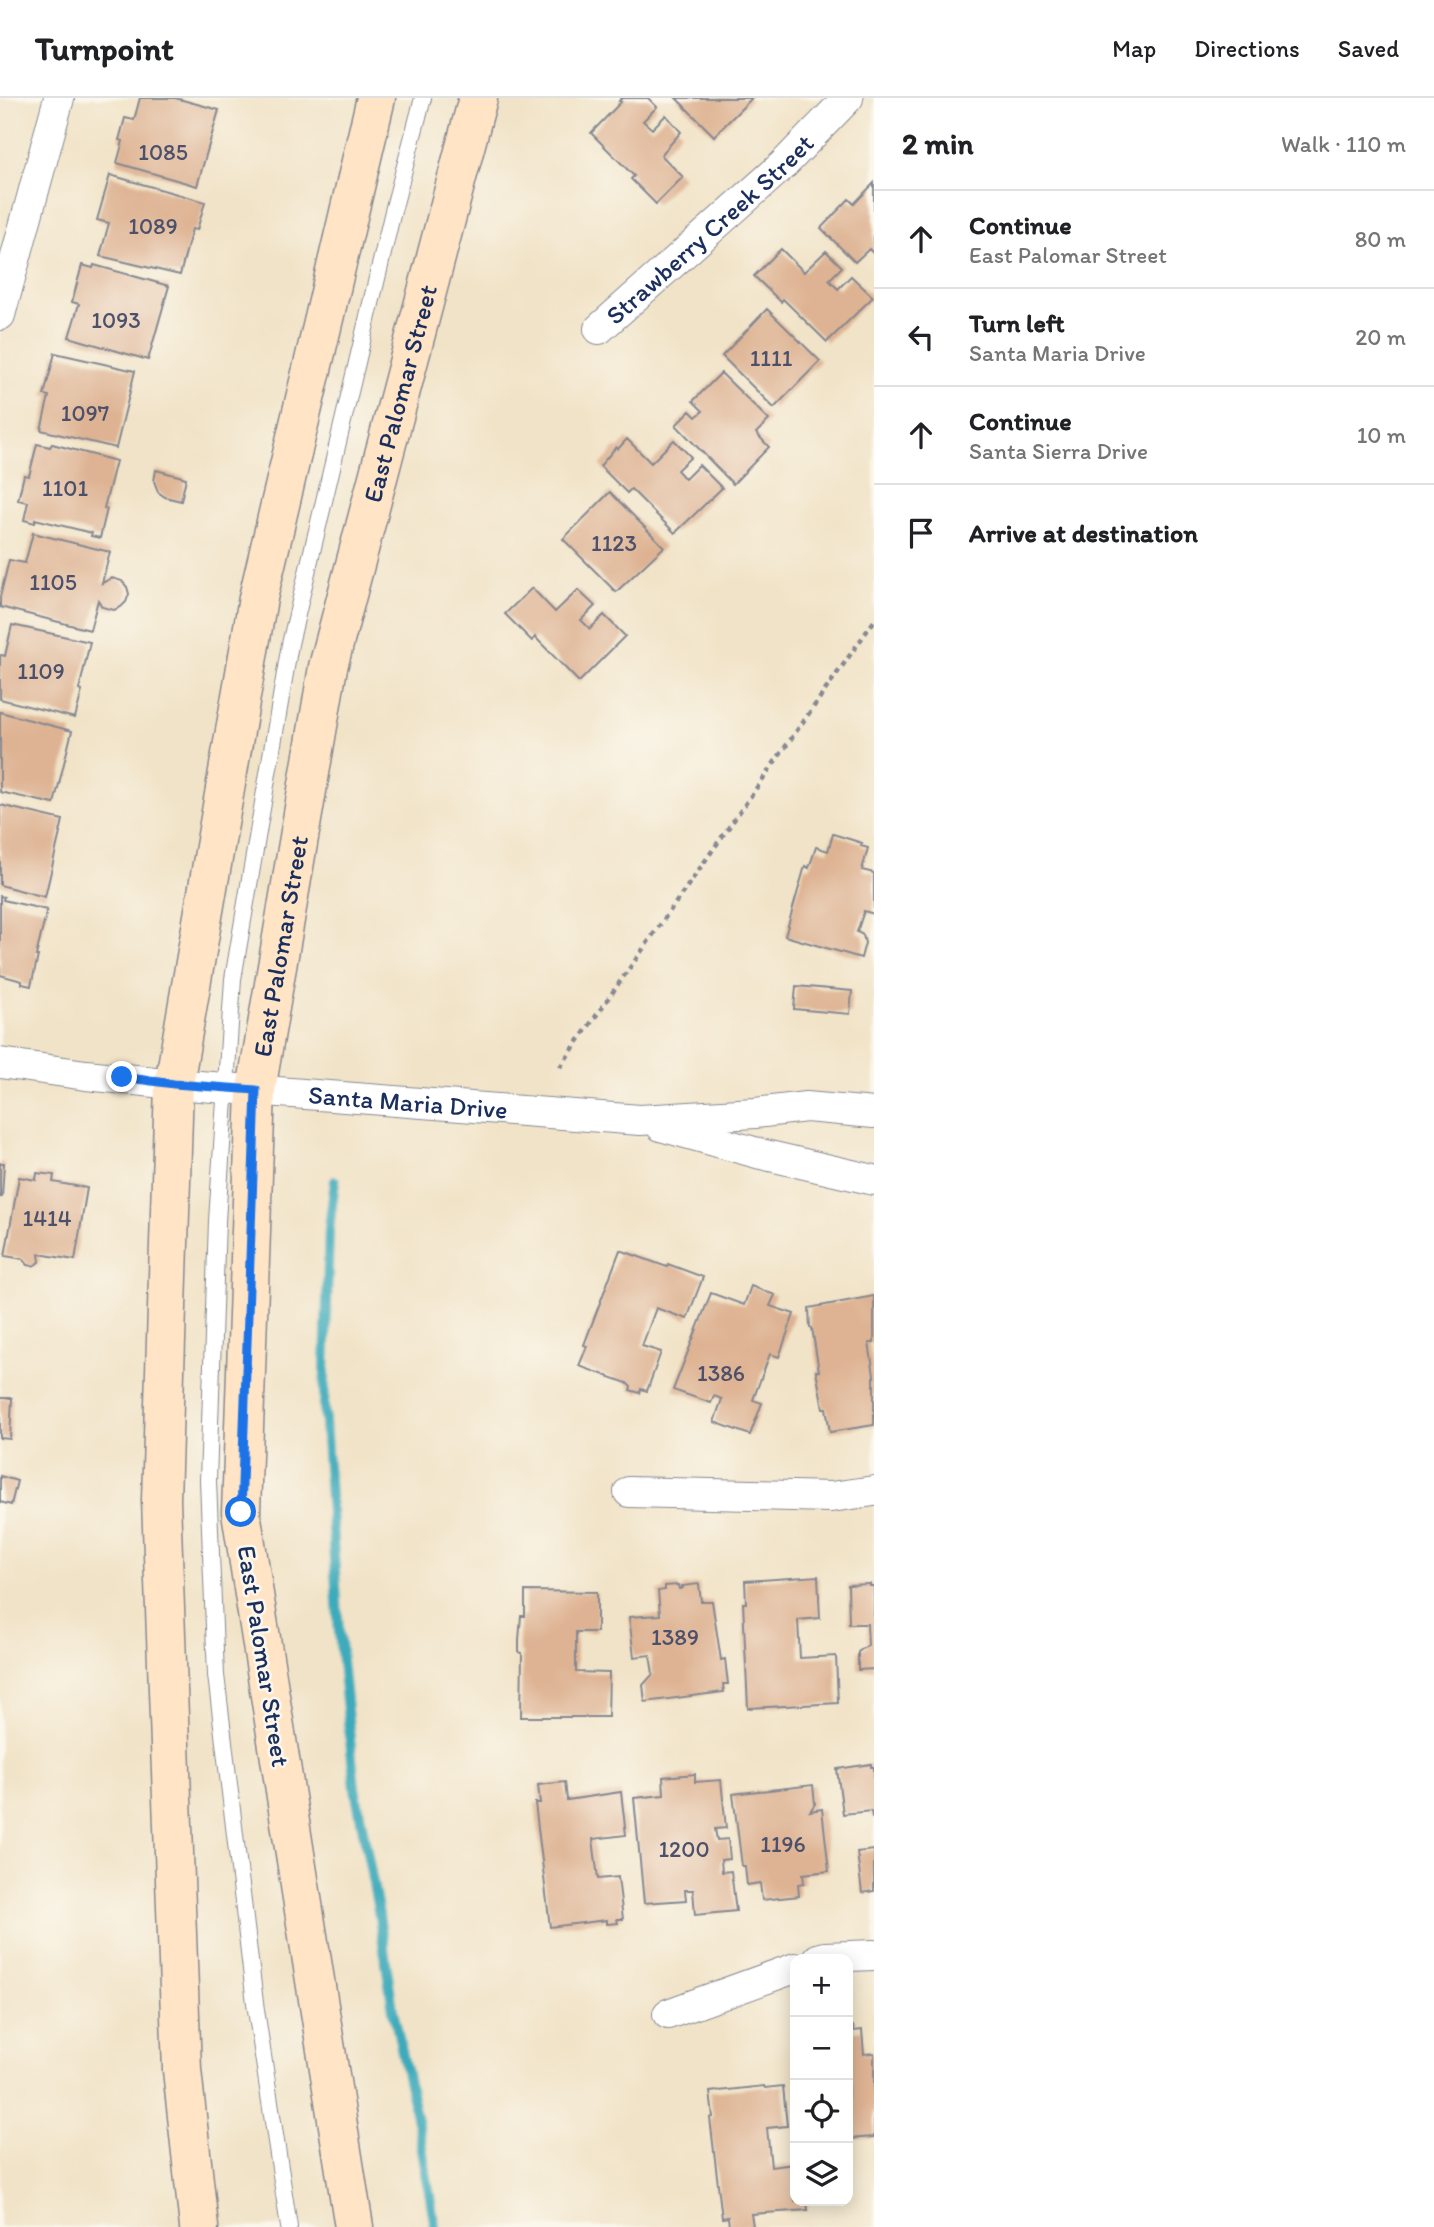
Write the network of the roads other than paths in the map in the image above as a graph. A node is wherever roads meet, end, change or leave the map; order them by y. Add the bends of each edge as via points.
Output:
1 (59, 98) edge
2 (376, 98) edge
3 (423, 98) edge
4 (478, 98) edge
5 (848, 98) edge
6 (0, 315) edge
7 (599, 328) dead end
8 (0, 1063) edge
9 (174, 1084) junction
10 (241, 1089) junction
11 (874, 1113) edge
12 (640, 1120) junction
13 (874, 1180) edge
14 (629, 1492) dead end
15 (874, 1492) edge
16 (874, 1955) edge
17 (853, 1956) edge
18 (790, 1970) edge
19 (667, 2014) dead end
20 (199, 2227) edge
21 (289, 2227) edge
22 (354, 2227) edge

1 - 6 street
2 - 9 main road via 258,598
3 - 10 lane via 289,644 233,979
4 - 10 main road, East Palomar Street via 328,667
5 - 7 street, Strawberry Creek Street via 783,165
8 - 9 street, Santa Maria Drive
9 - 10 street, Santa Maria Drive
9 - 20 main road via 160,1500 182,2070
10 - 12 street, Santa Maria Drive
10 - 21 lane via 217,1221 208,1481 216,1675 255,2003
10 - 22 main road, East Palomar Street via 241,1512
11 - 12 street, Santa Maria Drive via 806,1107
12 - 13 street, Santa Maria Drive
14 - 15 street via 831,1497
16 - 17 street
18 - 19 street

